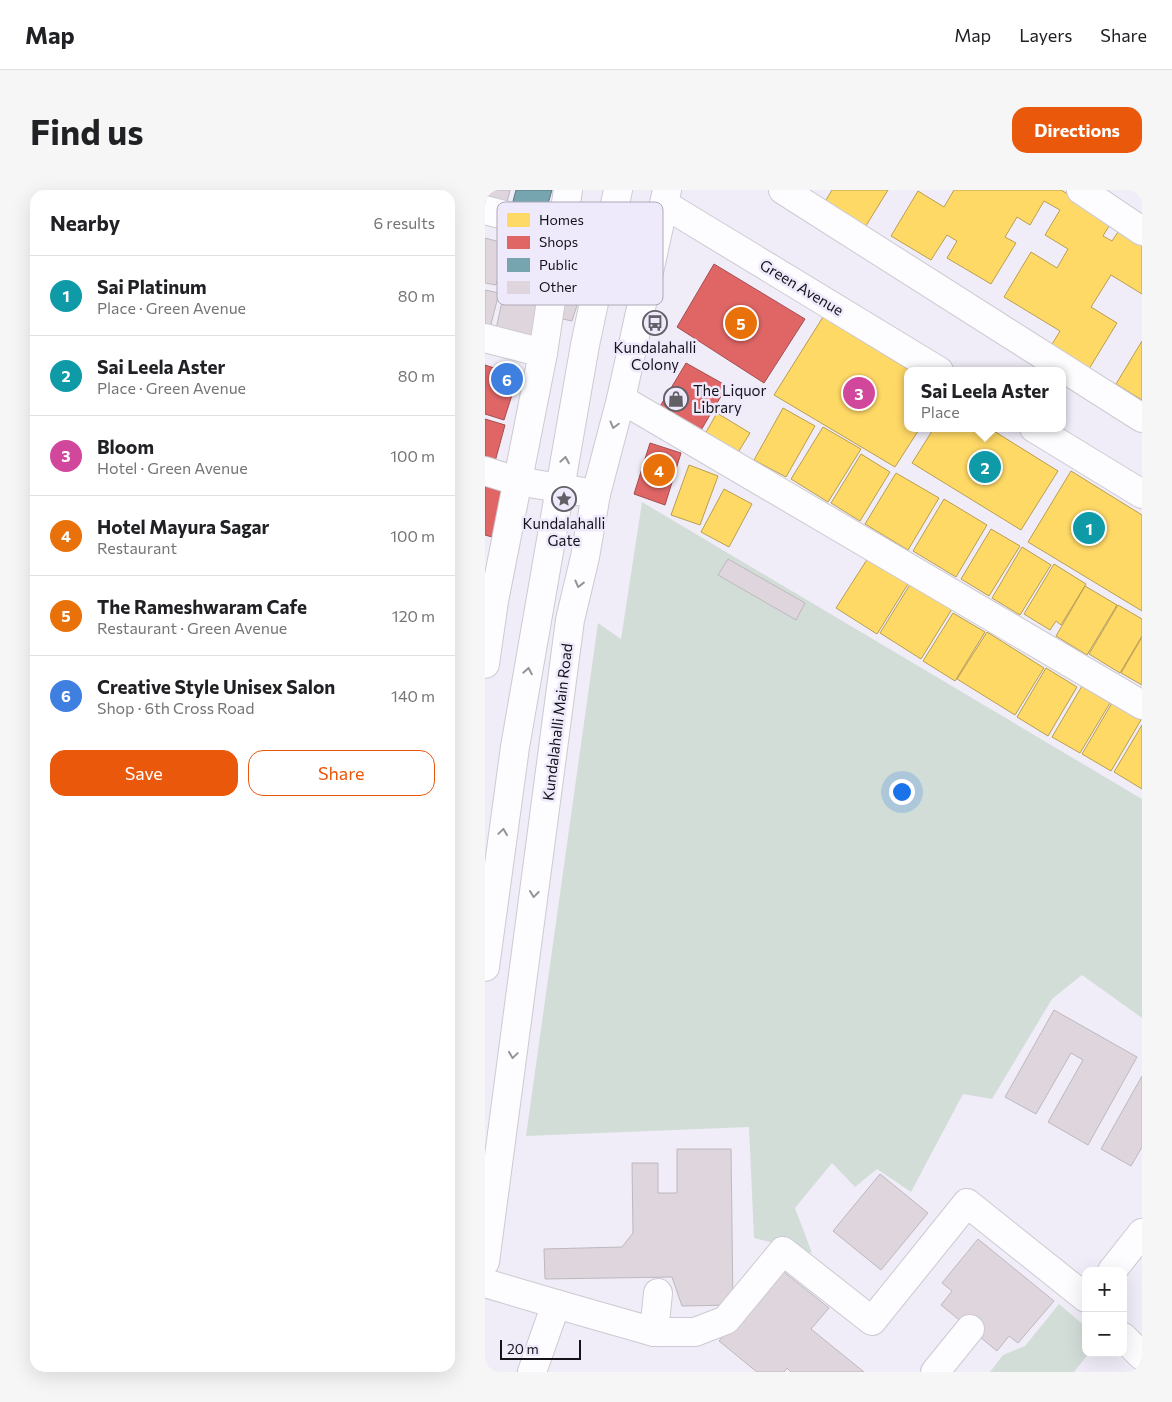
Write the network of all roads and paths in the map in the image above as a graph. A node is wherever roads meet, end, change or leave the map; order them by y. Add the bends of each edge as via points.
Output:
1 (783, 190) edge
2 (1081, 190) edge
3 (666, 197) edge
4 (663, 210) edge
5 (1142, 231) edge
6 (550, 305) edge
7 (594, 305) edge
8 (642, 305) edge
9 (485, 338) edge
10 (543, 353) junction
11 (933, 367) edge
12 (1062, 367) edge
13 (1066, 370) edge
14 (621, 399) junction
15 (1142, 418) edge
16 (1041, 432) edge
17 (485, 471) edge
18 (517, 480) junction
19 (560, 486) junction
20 (596, 494) junction
21 (1142, 494) edge
22 (490, 600) edge
23 (485, 664) edge
24 (1142, 706) edge
25 (492, 869) edge
26 (485, 967) edge
27 (1142, 1233) edge
28 (485, 1262) edge
29 (1115, 1267) edge
30 (485, 1283) edge
31 (658, 1292) dead end
32 (1082, 1295) edge
33 (556, 1304) junction
34 (970, 1328) dead end
35 (654, 1332) junction
36 (1127, 1340) edge
37 (1142, 1357) edge
38 (532, 1372) edge
39 (935, 1372) edge
40 (1129, 1372) edge

1 - 12 street
2 - 5 street
3 - 4 street, Kundalahalli Main Road
3 - 11 street, Green Avenue
6 - 10 street
19 -> 7 street
8 - 14 street, Kundalahalli Main Road
9 - 10 street
10 - 18 street
13 - 15 street
14 -> 20 street, Kundalahalli Main Road
14 - 24 street
16 - 21 street
17 - 18 street
18 - 19 street
18 - 22 street
19 - 20 street
25 -> 19 street
20 -> 28 street, Kundalahalli Main Road via 570,620
22 - 23 street
25 - 26 street
27 - 29 street
30 - 33 street
31 - 35 street
32 - 35 street via 967,1202 872,1321 783,1251 726,1320 695,1332
33 - 35 street
33 - 38 street
34 - 39 street
36 - 37 street
37 - 40 street

